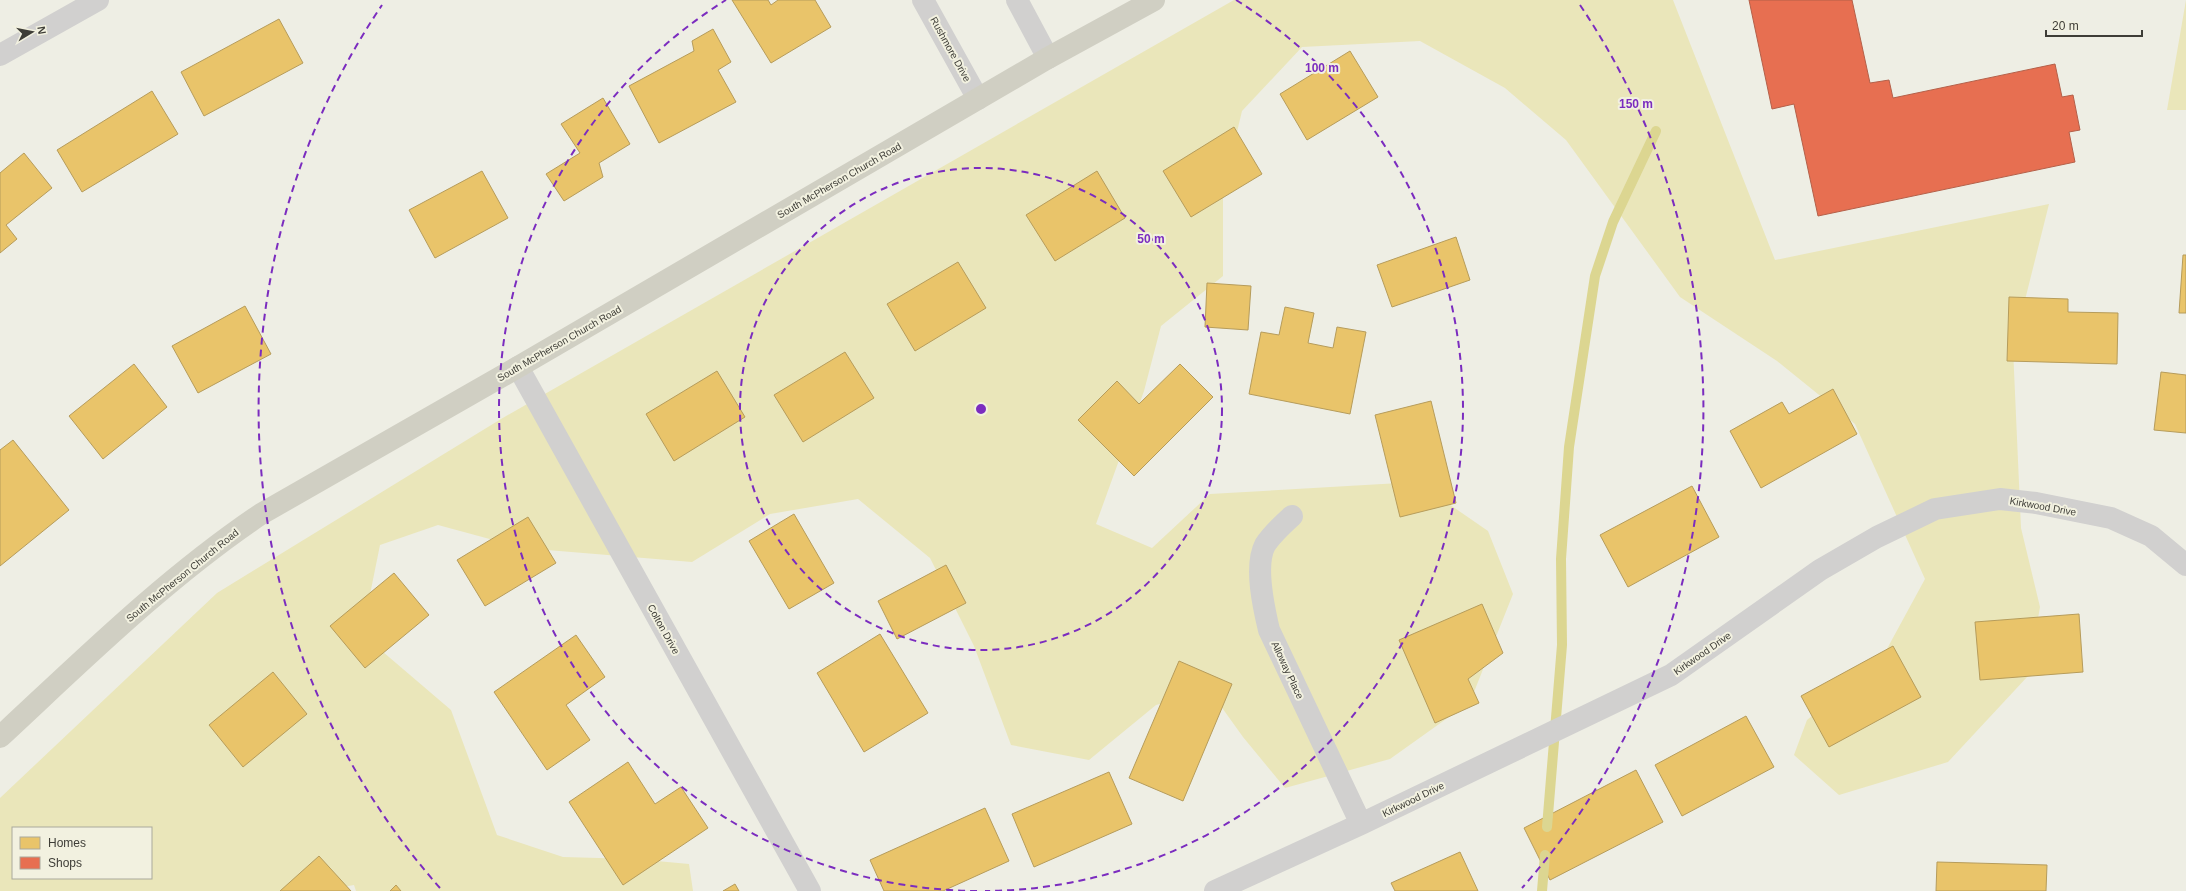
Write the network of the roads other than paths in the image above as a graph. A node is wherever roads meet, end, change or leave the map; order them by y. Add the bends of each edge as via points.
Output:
1 (98, 0) edge
2 (923, 0) edge
3 (1016, 0) edge
4 (1154, 0) edge
5 (0, 55) edge
6 (1048, 58) junction
7 (978, 99) junction
8 (518, 367) junction
9 (1292, 516) dead end
10 (2186, 565) edge
11 (0, 737) edge
12 (1361, 824) junction
13 (810, 891) edge
14 (1216, 891) edge

1 - 5 street
2 - 7 street, Rushmore Drive
3 - 6 street
4 - 6 main road, South McPherson Church Road
6 - 7 main road, South McPherson Church Road
7 - 8 main road, South McPherson Church Road
8 - 11 main road, South McPherson Church Road via 261,514 226,538 140,608
8 - 13 street, Colton Drive
9 - 12 street, Alloway Place via 1264,547 1260,571 1262,599 1269,630
10 - 12 street, Kirkwood Drive via 2151,536 2111,518 2036,503 2000,499 1935,509 1876,537 1820,570 1671,675
12 - 14 street, Kirkwood Drive

